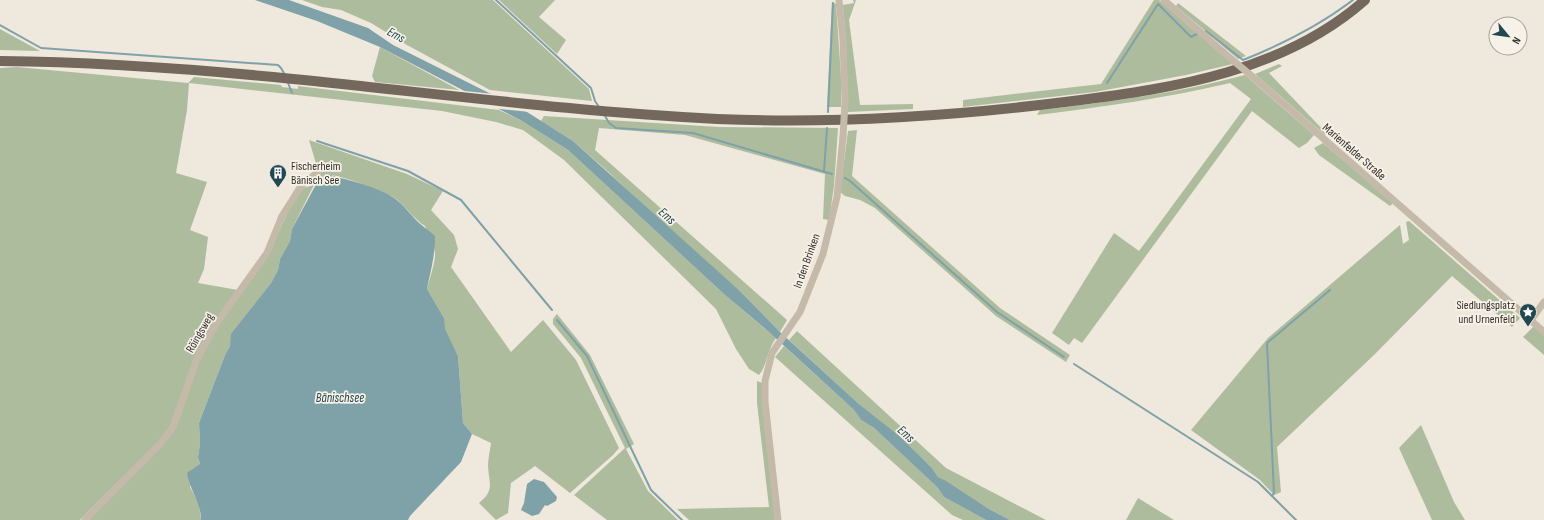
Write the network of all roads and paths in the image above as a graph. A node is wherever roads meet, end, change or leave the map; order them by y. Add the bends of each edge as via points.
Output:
1 (839, 0) edge
2 (1164, 0) edge
3 (1365, 0) edge
4 (0, 60) edge
5 (339, 170) dead end
6 (1544, 302) edge
7 (1530, 320) junction
8 (1544, 332) edge
9 (85, 520) edge
10 (778, 520) edge

1 - 10 street, In den Brinken, bridge via 845,102 837,197 825,247 800,312 776,344 765,380 764,402
2 - 7 street, Marienfelder Straße, bridge
3 - 4 main road via 1318,35 1264,61 1188,82 1126,94 1016,108 857,119 720,119 595,111 277,77 143,66
5 - 9 street, Röingsweg via 325,166 301,186 282,216 267,253 216,324 197,359 173,427 161,443
6 - 7 street
7 - 8 street, Marienfelder Straße

